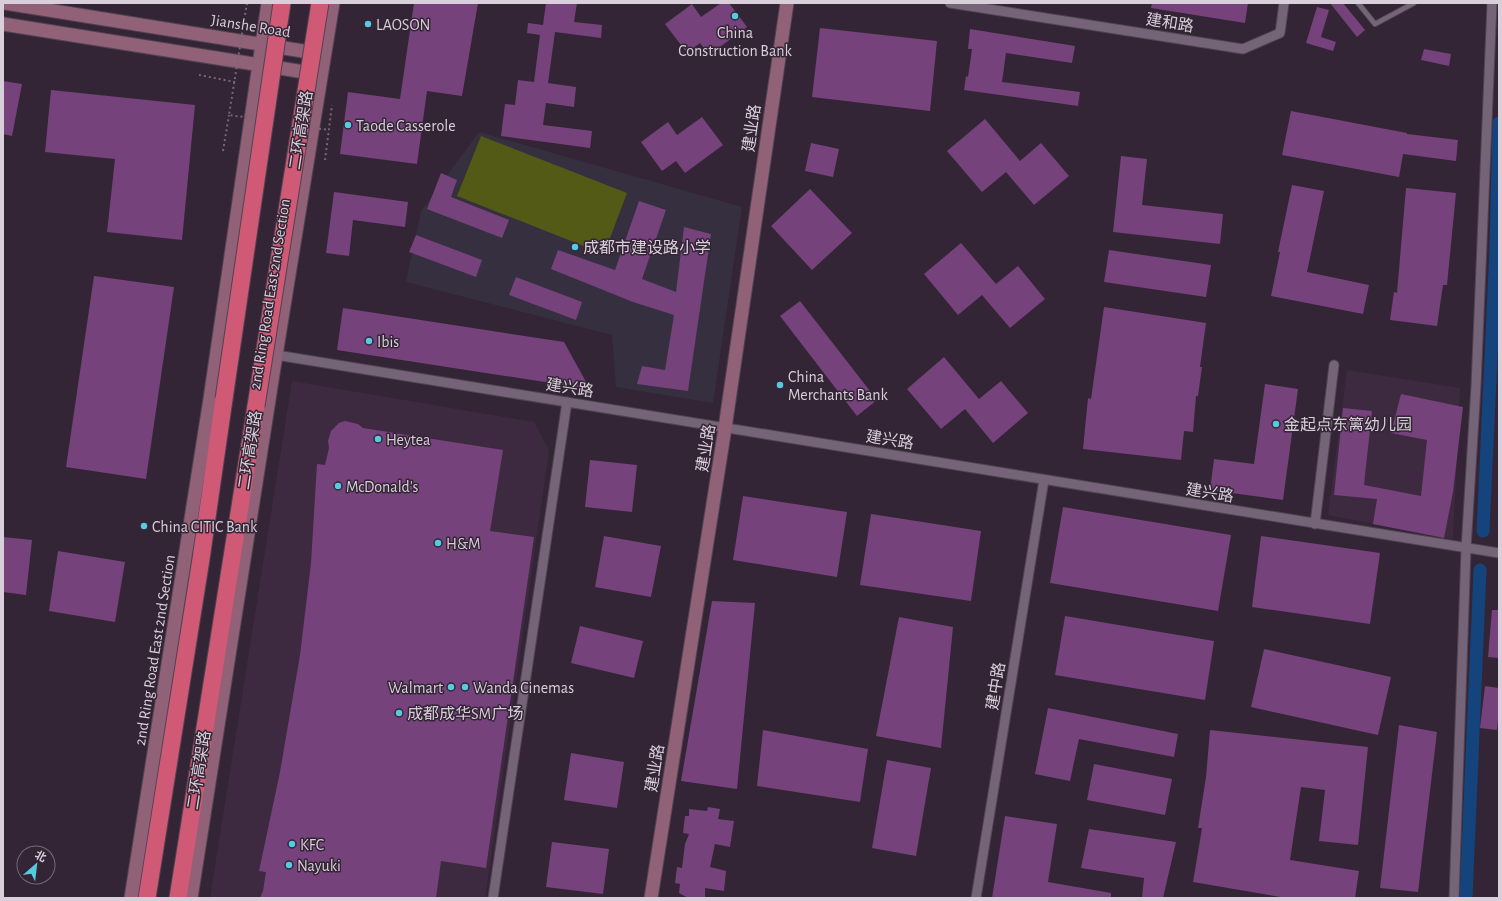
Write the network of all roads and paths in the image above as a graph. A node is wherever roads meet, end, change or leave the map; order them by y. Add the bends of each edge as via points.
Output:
1 (5, 3) edge
2 (268, 3) edge
3 (282, 3) edge
4 (320, 3) edge
5 (333, 3) edge
6 (787, 3) edge
7 (950, 3) edge
8 (1284, 3) edge
9 (1358, 3) edge
10 (1414, 3) edge
11 (1492, 3) edge
12 (3, 24) edge
13 (261, 44) junction
14 (325, 55) junction
15 (258, 65) junction
16 (199, 75) dead end
17 (321, 75) junction
18 (235, 82) dead end
19 (332, 105) dead end
20 (229, 115) dead end
21 (224, 151) dead end
22 (325, 160) dead end
23 (276, 355) junction
24 (1334, 365) dead end
25 (567, 402) junction
26 (725, 428) junction
27 (1044, 480) junction
28 (1315, 524) junction
29 (1466, 549) junction
30 (1499, 554) edge
31 (131, 898) edge
32 (147, 898) edge
33 (178, 898) edge
34 (192, 898) edge
35 (493, 898) edge
36 (651, 898) edge
37 (976, 898) edge
38 (1454, 898) edge

1 - 13 main road, Jianshe Road
2 - 13 main road, 2nd Ring Road East 2nd Section
3 - 32 highway, 二环高架路, bridge via 201,559
4 - 33 highway, 二环高架路, bridge
5 - 14 main road, 2nd Ring Road East 2nd Section
6 - 26 main road, 建业路
7 - 8 street, 建和路 via 1243,49 1280,33
9 - 10 lane via 1375,24
11 - 29 street via 1476,386
12 - 15 main road
13 - 14 main road, Jianshe Road
13 - 15 main road, 2nd Ring Road East 2nd Section
14 - 17 main road, 2nd Ring Road East 2nd Section
15 - 17 main road
15 - 31 main road, 2nd Ring Road East 2nd Section via 210,399
16 - 18 path
17 - 23 main road, 2nd Ring Road East 2nd Section
19 - 22 path
20 - 21 path
23 - 25 street, 建兴路
23 - 34 main road, 2nd Ring Road East 2nd Section
24 - 28 street
25 - 26 street, 建兴路
25 - 35 street
26 - 27 street, 建兴路
26 - 36 main road, 建业路
27 - 28 street, 建兴路
27 - 37 street, 建中路
28 - 29 street, 建兴路
29 - 30 street, 建兴路
29 - 38 street

